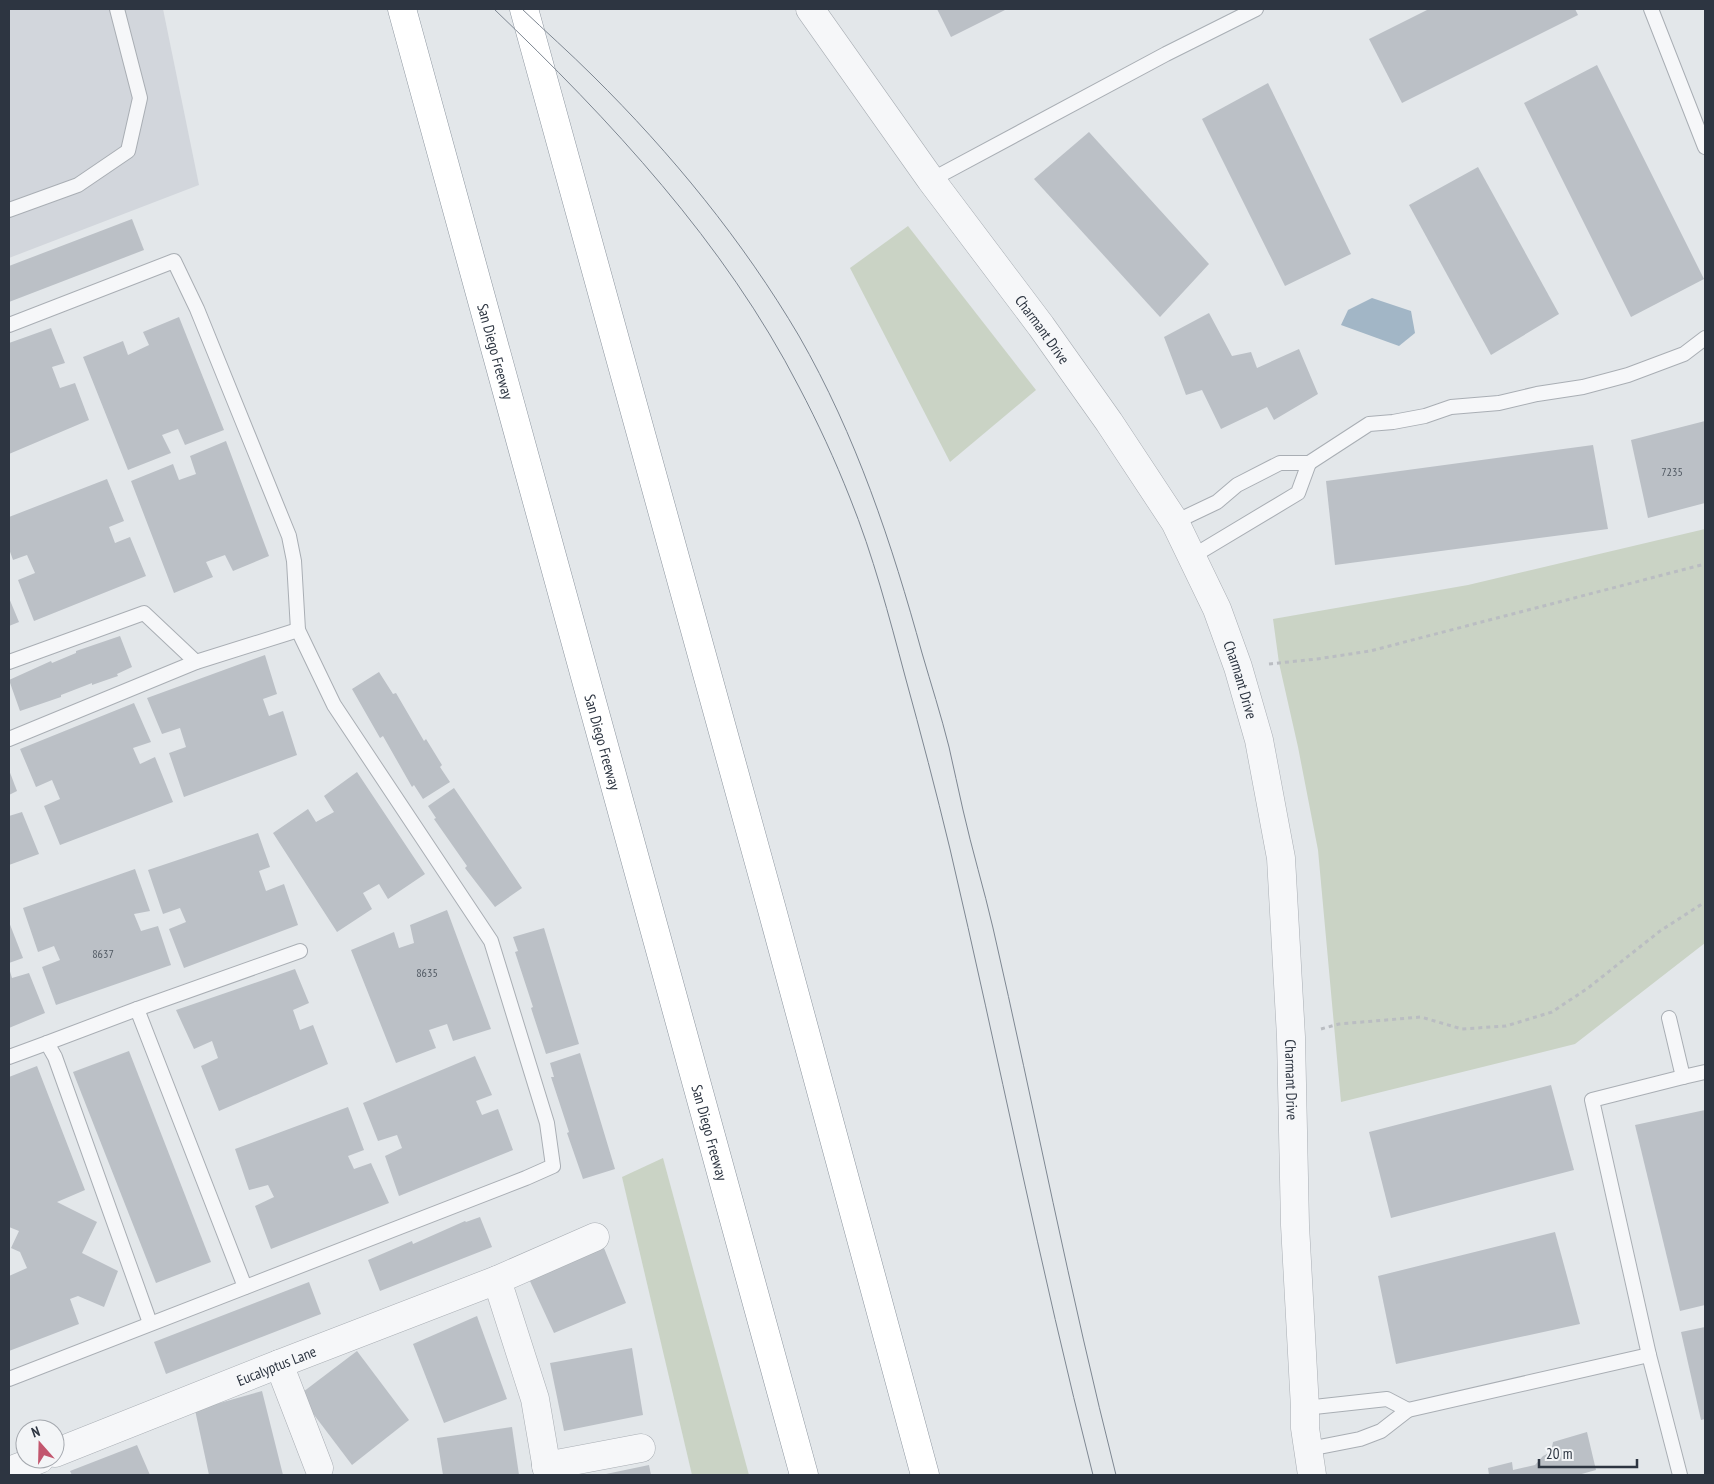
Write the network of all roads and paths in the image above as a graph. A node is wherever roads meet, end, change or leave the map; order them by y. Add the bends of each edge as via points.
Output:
1 (118, 9) edge
2 (402, 9) edge
3 (524, 9) edge
4 (810, 9) edge
5 (1256, 9) edge
6 (1651, 9) edge
7 (1705, 147) edge
8 (932, 180) junction
9 (9, 210) edge
10 (9, 325) edge
11 (1705, 338) edge
12 (1309, 463) junction
13 (1175, 522) junction
14 (1193, 556) junction
15 (1705, 564) edge
16 (298, 630) junction
17 (9, 662) edge
18 (196, 662) junction
19 (1238, 667) junction
20 (9, 739) edge
21 (1705, 902) edge
22 (300, 951) dead end
23 (137, 1009) junction
24 (1669, 1018) dead end
25 (1291, 1037) junction
26 (47, 1043) junction
27 (9, 1057) edge
28 (1705, 1072) edge
29 (1683, 1077) junction
30 (596, 1237) dead end
31 (497, 1280) junction
32 (245, 1287) junction
33 (150, 1323) junction
34 (1649, 1355) junction
35 (279, 1364) junction
36 (9, 1379) edge
37 (1305, 1408) junction
38 (1408, 1410) junction
39 (641, 1448) dead end
40 (65, 1451) edge
41 (1310, 1462) edge
42 (319, 1468) dead end
43 (547, 1470) edge
44 (804, 1475) edge
45 (925, 1475) edge
46 (1680, 1475) edge

1 - 9 lane via 140,98 128,151 78,184
2 - 44 highway, San Diego Freeway
3 - 45 highway
4 - 8 street, Charmant Drive
5 - 8 lane
6 - 7 lane
8 - 13 street, Charmant Drive via 1041,326
10 - 16 lane via 174,261 197,309 289,536 294,561
11 - 12 lane via 1684,354 1583,388 1499,403 1451,407 1425,416 1369,424
12 - 13 lane via 1280,463 1237,485 1216,502
12 - 14 lane via 1298,493
13 - 14 street, Charmant Drive
14 - 19 street, Charmant Drive
15 - 19 path via 1370,651 1317,660
16 - 18 lane
16 - 32 lane via 334,705 491,941 547,1122 553,1166
17 - 18 lane via 144,613
18 - 20 lane
19 - 25 street, Charmant Drive via 1259,740 1281,858
21 - 25 path via 1660,931 1552,1012 1506,1026 1462,1029 1421,1017 1339,1024
22 - 23 lane
23 - 26 lane
23 - 32 lane
24 - 29 lane
25 - 37 street, Charmant Drive via 1295,1225
26 - 27 lane
26 - 33 lane via 55,1057
28 - 29 lane
29 - 34 lane via 1592,1100
30 - 31 street, Eucalyptus Lane
31 - 35 street, Eucalyptus Lane
31 - 43 street via 535,1399
32 - 33 lane
33 - 36 lane
34 - 38 lane
34 - 46 lane
35 - 40 street, Eucalyptus Lane
35 - 42 street
37 - 38 lane via 1387,1399
37 - 41 street, Charmant Drive
38 - 41 lane via 1380,1431
39 - 43 street

